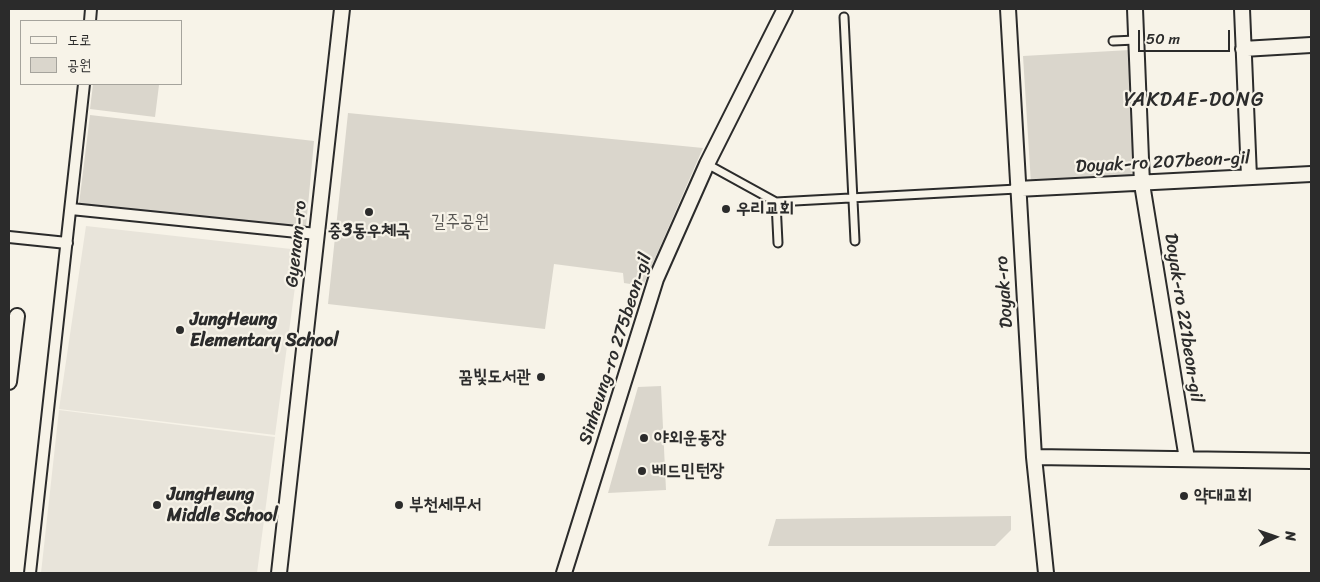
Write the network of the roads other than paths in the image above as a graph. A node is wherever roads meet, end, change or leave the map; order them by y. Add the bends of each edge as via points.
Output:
1 (342, 9) edge
2 (785, 9) edge
3 (1008, 9) edge
4 (1135, 9) edge
5 (1242, 9) edge
6 (844, 17) dead end
7 (1136, 40) junction
8 (1112, 41) dead end
9 (1311, 45) edge
10 (1243, 49) junction
11 (84, 85) edge
12 (707, 164) junction
13 (1311, 174) edge
14 (1249, 177) junction
15 (1142, 184) junction
16 (1017, 189) junction
17 (853, 198) junction
18 (776, 202) junction
19 (71, 210) junction
20 (317, 234) junction
21 (9, 237) edge
22 (855, 241) dead end
23 (67, 243) junction
24 (778, 243) dead end
25 (17, 316) dead end
26 (9, 382) edge
27 (1034, 456) junction
28 (1187, 459) junction
29 (1311, 461) edge
30 (30, 573) edge
31 (279, 573) edge
32 (564, 573) edge
33 (1046, 573) edge

1 - 20 street, Gyenam-ro
2 - 12 street, Sinheung-ro 275beon-gil
3 - 16 street, Doyak-ro
4 - 7 street, Doyak-ro 221beon-gil
5 - 10 street
6 - 17 lane
7 - 8 lane
7 - 15 street, Doyak-ro 221beon-gil
9 - 10 street
10 - 14 street
11 - 19 street
12 - 18 lane
12 - 32 street, Sinheung-ro 275beon-gil via 656,279
13 - 14 street, Doyak-ro 207beon-gil
14 - 15 street, Doyak-ro 207beon-gil
15 - 16 street, Doyak-ro 207beon-gil
15 - 28 street, Doyak-ro 221beon-gil
16 - 17 lane
16 - 27 street, Doyak-ro
17 - 18 lane
17 - 22 lane
18 - 24 lane
19 - 20 street
19 - 23 street
20 - 31 street, Gyenam-ro
21 - 23 street
23 - 30 street
25 - 26 street
27 - 28 street
27 - 33 street, Doyak-ro
28 - 29 street

